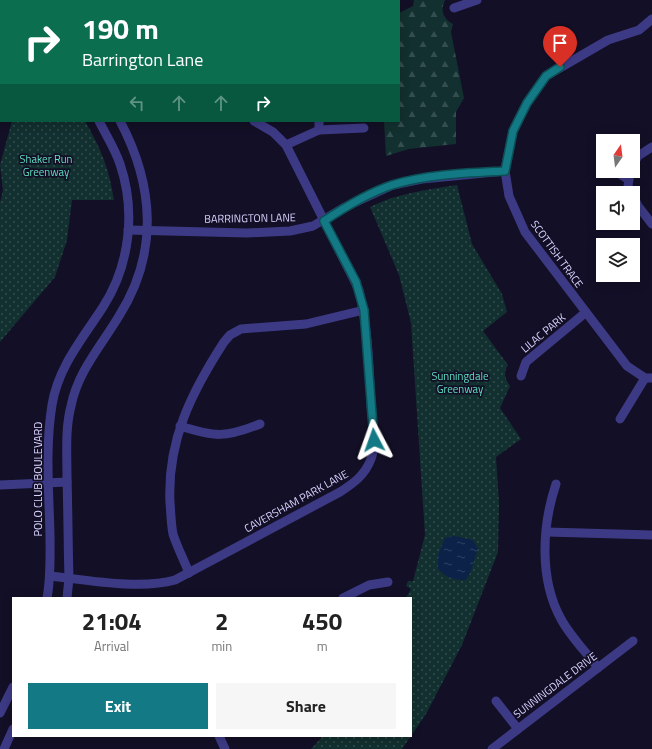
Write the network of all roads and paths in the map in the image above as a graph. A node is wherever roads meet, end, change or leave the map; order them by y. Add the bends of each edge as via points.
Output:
1 (477, 0) edge
2 (454, 8) dead end
3 (652, 19) edge
4 (100, 122) edge
5 (120, 122) edge
6 (256, 122) edge
7 (319, 125) edge
8 (364, 128) dead end
9 (286, 145) junction
10 (652, 147) edge
11 (640, 155) edge
12 (505, 171) junction
13 (640, 209) edge
14 (324, 221) junction
15 (652, 224) edge
16 (128, 230) junction
17 (147, 230) junction
18 (364, 310) junction
19 (585, 314) junction
20 (521, 376) dead end
21 (648, 378) edge
22 (620, 419) dead end
23 (260, 424) dead end
24 (180, 426) junction
25 (49, 482) junction
26 (67, 482) junction
27 (556, 484) dead end
28 (0, 485) edge
29 (547, 532) junction
30 (652, 535) edge
31 (189, 573) junction
32 (50, 576) junction
33 (69, 578) junction
34 (388, 582) dead end
35 (47, 597) edge
36 (67, 597) edge
37 (345, 597) edge
38 (633, 640) dead end
39 (598, 668) junction
40 (12, 689) edge
41 (496, 701) dead end
42 (0, 713) edge
43 (518, 729) junction
44 (12, 731) edge
45 (219, 737) edge
46 (4, 749) edge
47 (225, 749) edge
48 (492, 749) edge

1 - 2 street
3 - 12 street, SCOTTISH TRACE via 639,30 608,40 546,76 527,103 513,131
4 - 16 street, POLO CLUB BOULEVARD via 114,150 125,184
5 - 17 street via 138,158 146,190
6 - 9 street, CAVERSHAM PARK LANE via 273,132
7 - 8 street
7 - 9 street
9 - 14 street, CAVERSHAM PARK LANE
10 - 11 street
12 - 14 street, BARRINGTON LANE via 422,179 393,185 349,205
12 - 19 street, SCOTTISH TRACE via 509,196 524,232
13 - 15 street
14 - 17 street, BARRINGTON LANE via 305,229 247,233
14 - 18 street, CAVERSHAM PARK LANE via 356,282
16 - 17 street, BARRINGTON LANE
16 - 25 street, POLO CLUB BOULEVARD via 117,280 103,307 68,358 56,387 48,426
17 - 26 street via 135,287 76,386 70,406 67,434
18 - 24 street via 306,324 252,327 234,332 224,342 206,370
18 - 31 street, CAVERSHAM PARK LANE via 374,440 371,459 365,472 340,492
19 - 20 street, LILAC PARK via 526,362
19 - 21 street, SCOTTISH TRACE via 627,366
21 - 22 street
23 - 24 street via 225,435 207,434
24 - 31 street via 171,474 171,521 173,534
25 - 26 street
25 - 28 street
25 - 32 street, POLO CLUB BOULEVARD
26 - 33 street
27 - 29 street via 549,505
29 - 30 street
29 - 39 street via 546,568 550,596 562,621
31 - 33 street, CAVERSHAM PARK LANE via 168,582 134,584
32 - 33 street, CAVERSHAM PARK LANE
32 - 35 street, POLO CLUB BOULEVARD
33 - 36 street
34 - 37 street via 369,585
38 - 39 street, SUNNINGDALE DRIVE
39 - 43 street, SUNNINGDALE DRIVE
40 - 42 street
41 - 43 street
43 - 48 street, SUNNINGDALE DRIVE
44 - 46 street
45 - 47 street

